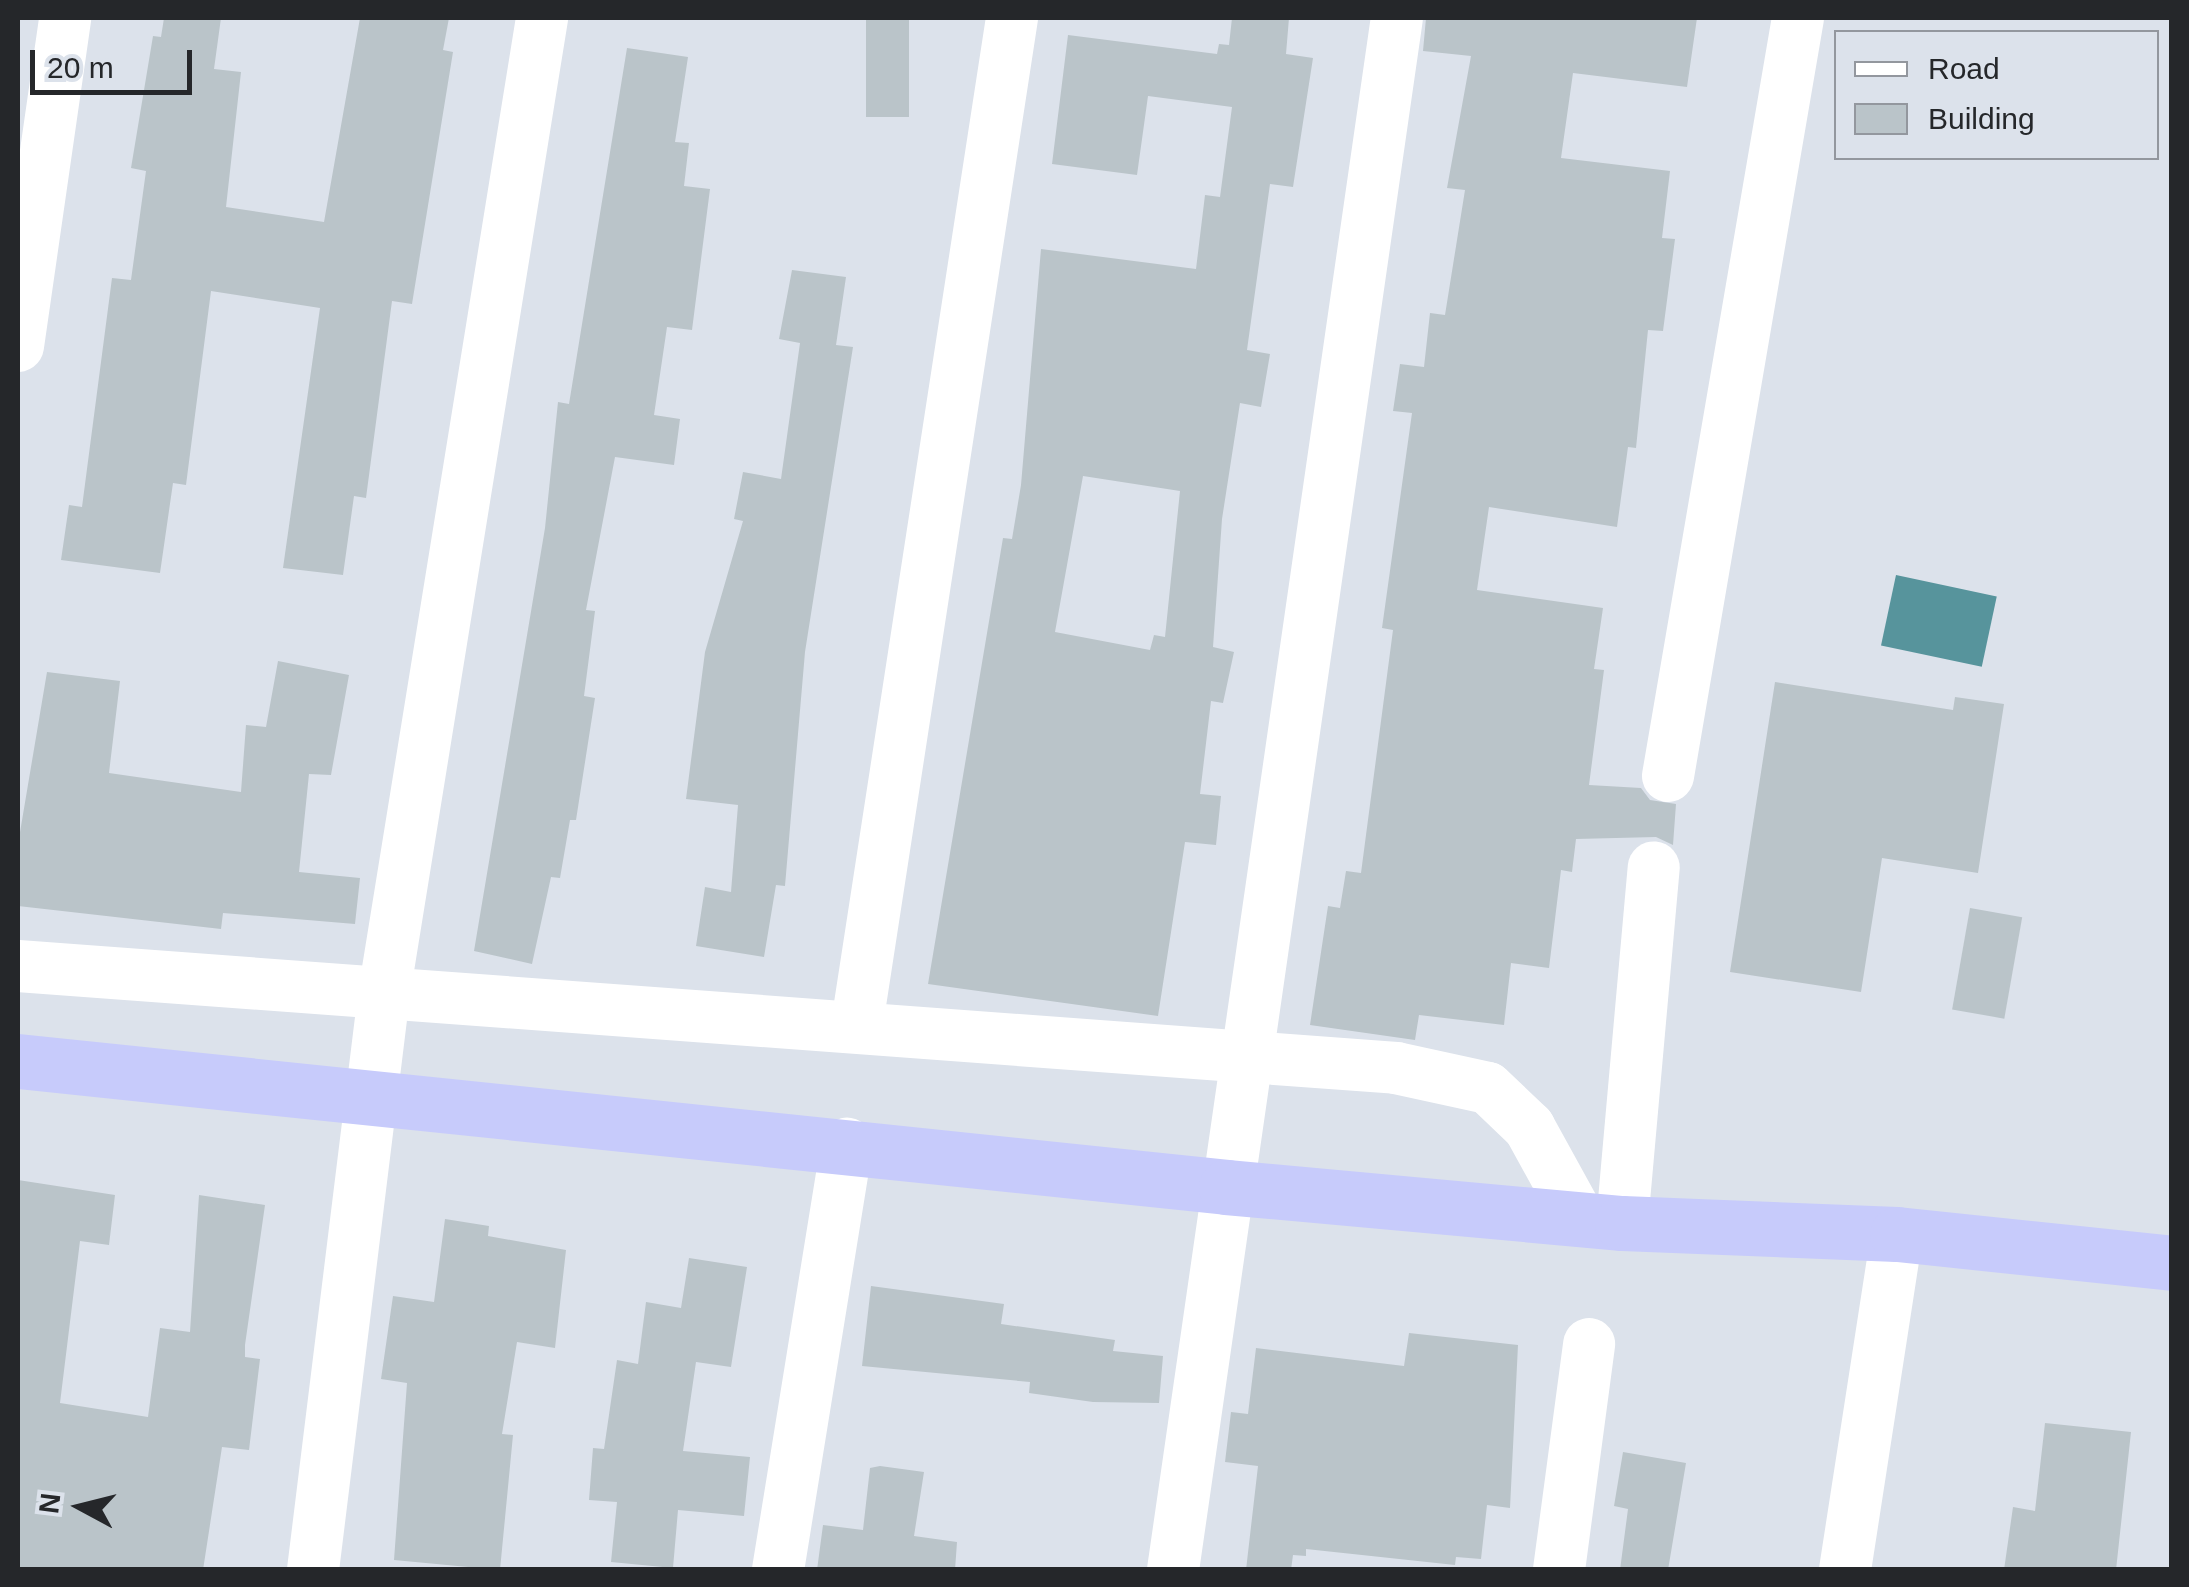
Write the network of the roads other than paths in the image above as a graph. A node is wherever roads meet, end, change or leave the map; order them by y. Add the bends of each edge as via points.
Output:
1 (65, 18) edge
2 (542, 18) edge
3 (1012, 18) edge
4 (1397, 18) edge
5 (1798, 18) edge
6 (18, 346) edge
7 (1668, 776) dead end
8 (1654, 867) dead end
9 (18, 966) edge
10 (384, 994) junction
11 (857, 1024) junction
12 (1242, 1056) junction
13 (18, 1061) edge
14 (847, 1144) junction
15 (1226, 1187) junction
16 (1600, 1219) junction
17 (1897, 1234) junction
18 (2172, 1262) edge
19 (1589, 1344) dead end
20 (312, 1570) edge
21 (778, 1570) edge
22 (1173, 1570) edge
23 (1560, 1570) edge
24 (1845, 1570) edge

1 - 6 street
2 - 10 street
3 - 11 street
4 - 12 street
5 - 7 street
8 - 16 street
9 - 10 street
10 - 11 street
10 - 20 street
11 - 12 street
12 - 15 street
12 - 16 street via 1396,1068 1488,1088 1529,1127
13 - 14 highway
14 - 15 highway
14 - 21 street
15 - 16 highway
15 - 22 street
16 - 17 highway
17 - 18 highway
17 - 24 street
19 - 23 street

